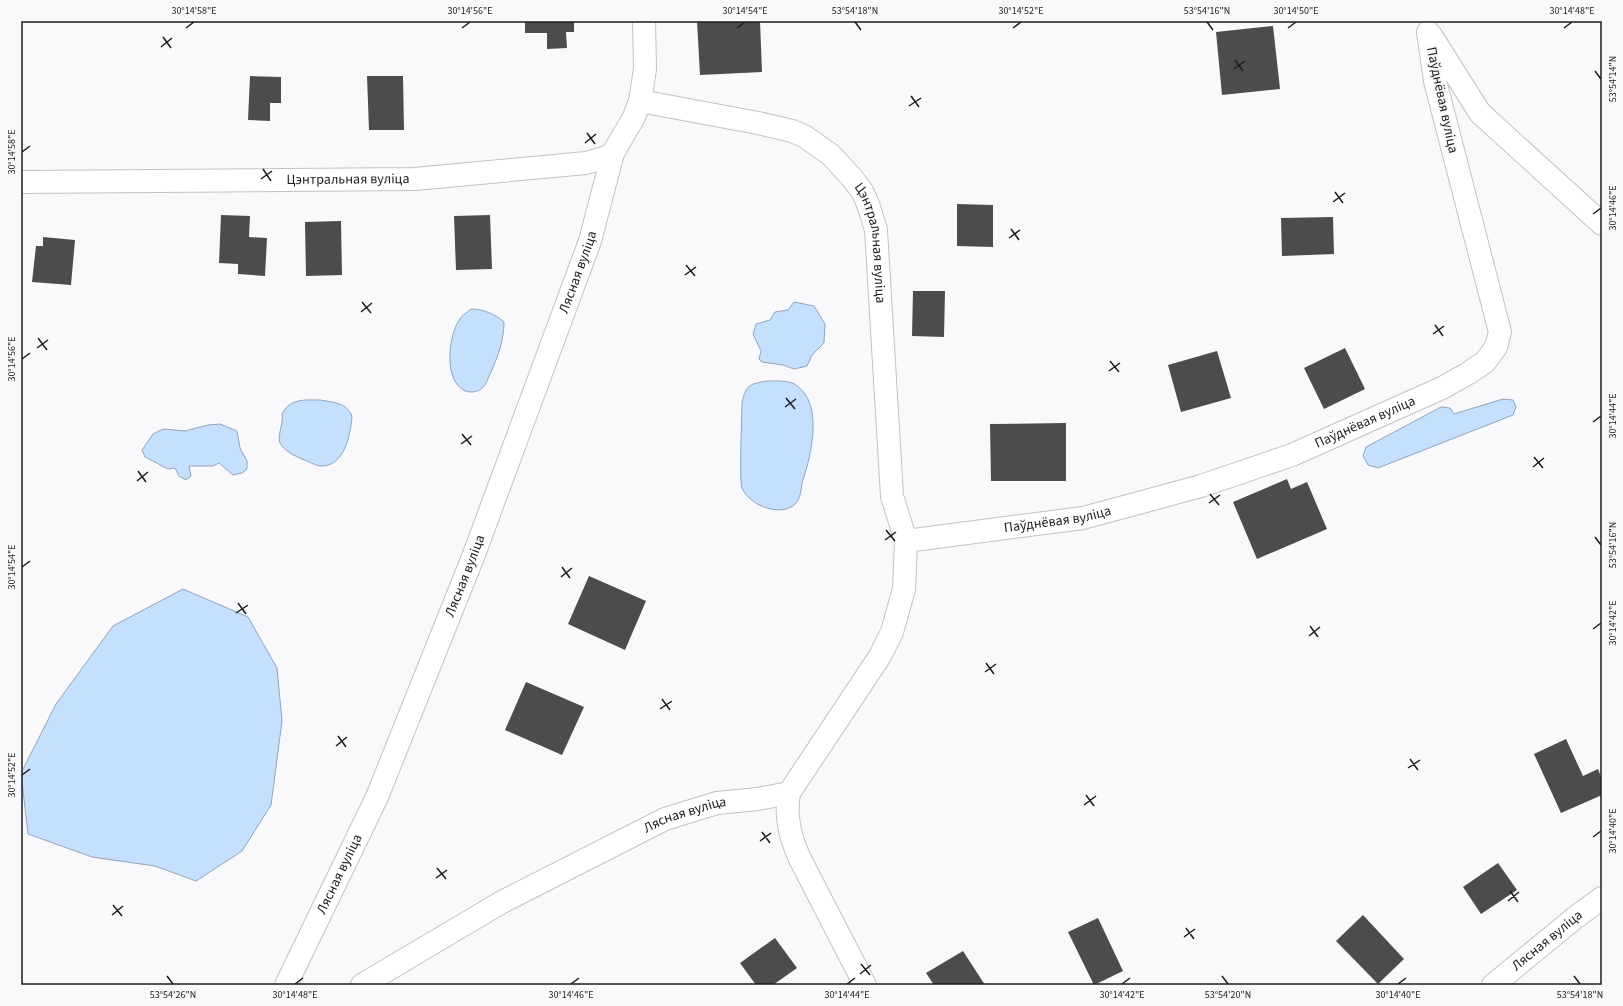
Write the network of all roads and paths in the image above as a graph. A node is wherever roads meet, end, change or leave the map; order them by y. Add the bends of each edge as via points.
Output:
1 (644, 21) edge
2 (1427, 26) edge
3 (640, 101) junction
4 (613, 153) junction
5 (21, 182) edge
6 (1602, 224) edge
7 (906, 540) junction
8 (789, 793) junction
9 (1602, 898) edge
10 (286, 985) edge
11 (362, 985) edge
12 (865, 985) edge
13 (1493, 985) edge

1 - 3 street via 645,69
2 - 6 street, Паўднёвая вуліца via 1480,112
2 - 7 street, Паўднёвая вуліца via 1435,81 1500,332 1496,347 1485,362 1442,388 1292,455 1201,486 1083,518
3 - 4 street via 634,117
3 - 7 street, Цэнтральная вуліца via 758,122 792,131 831,155 862,190 872,216 878,248 892,496
4 - 5 street, Цэнтральная вуліца via 586,163 415,179
4 - 10 street, Лясная вуліца via 590,241 473,558 377,797
7 - 8 street, Цэнтральная вуліца via 904,589 892,632 865,679
8 - 11 street, Лясная вуліца via 717,803 666,819 502,902
8 - 12 street via 786,808 792,840
9 - 13 street, Лясная вуліца via 1576,916

